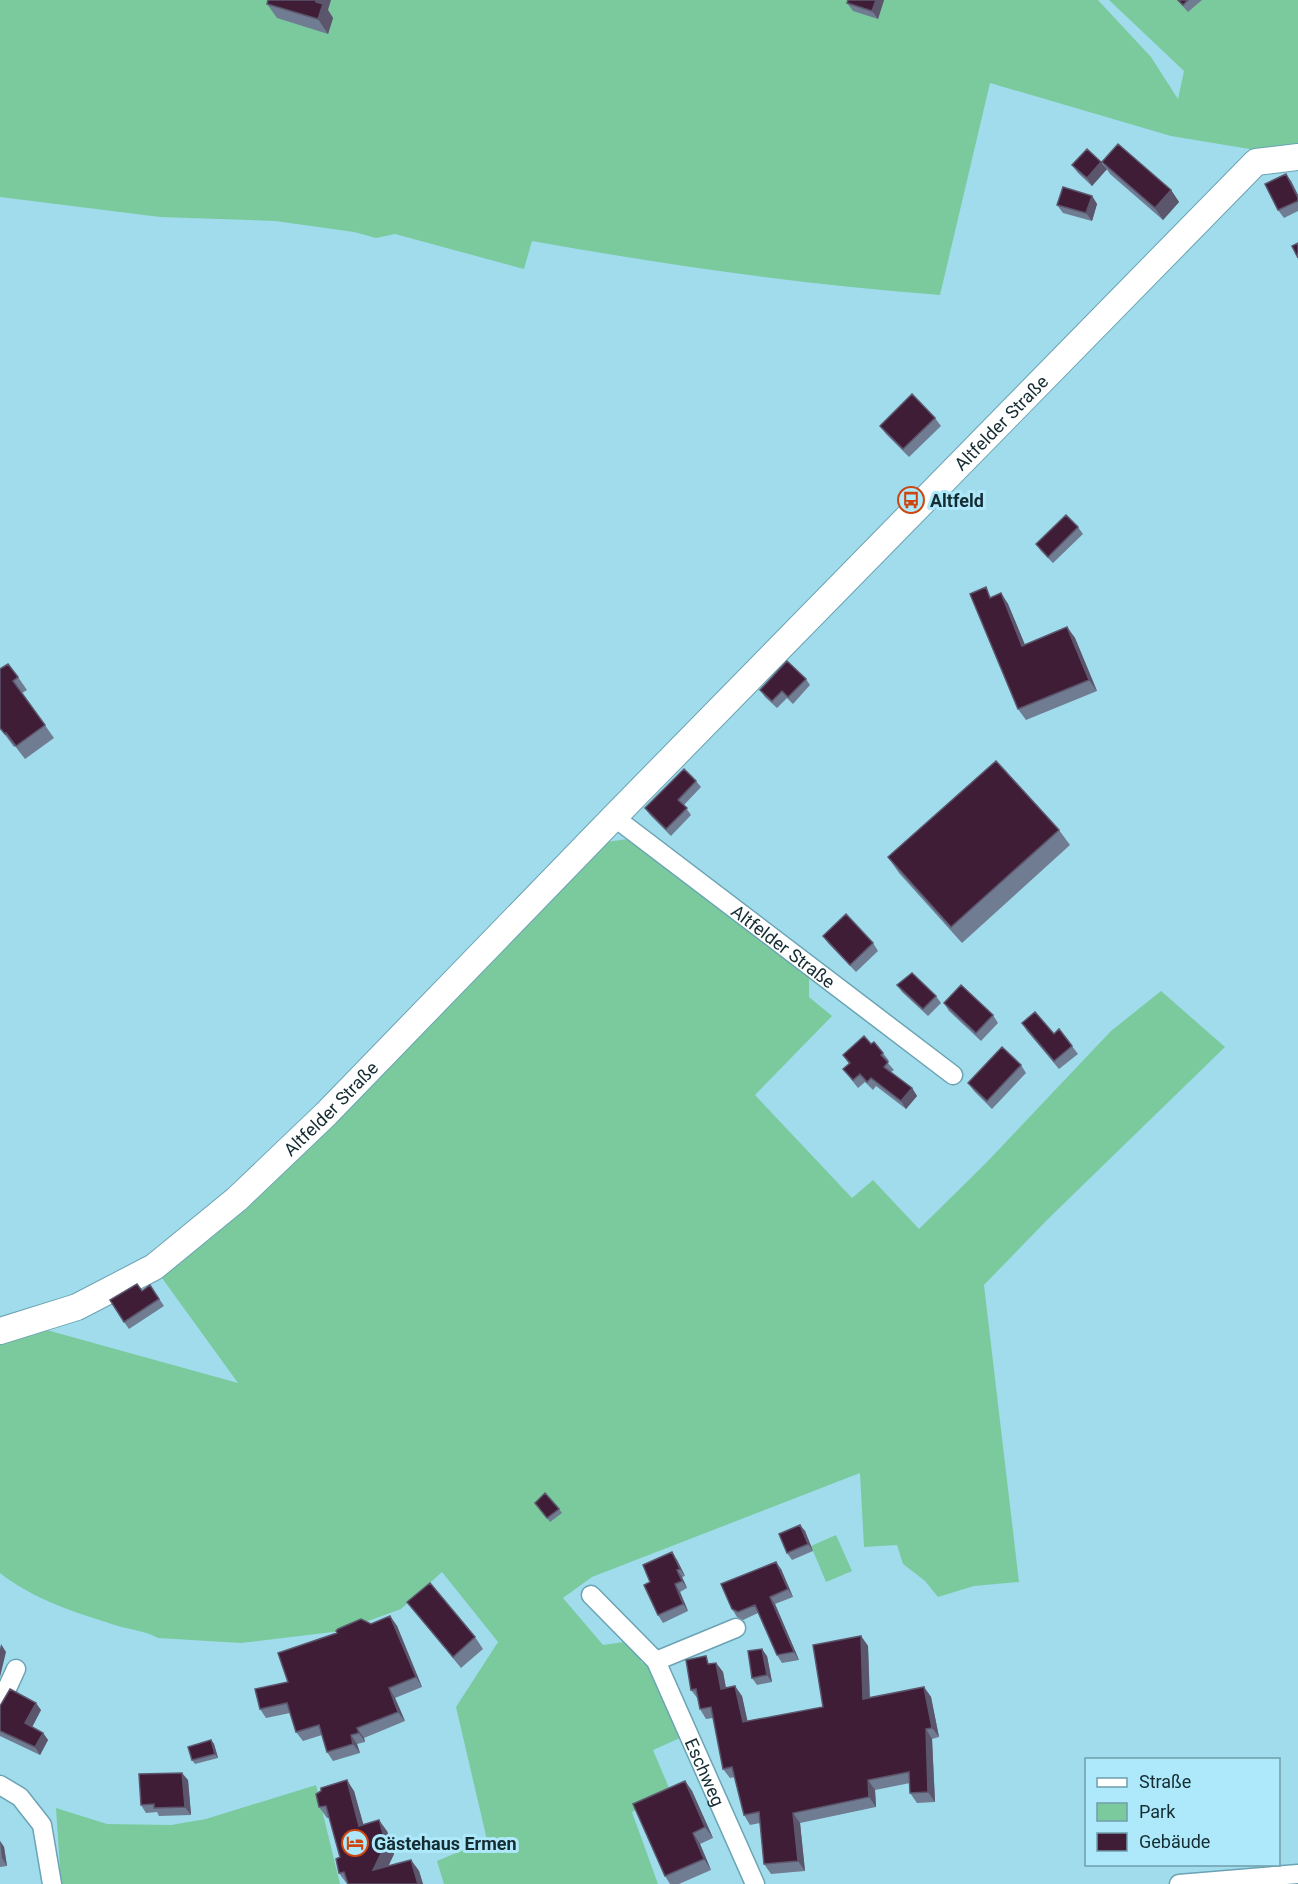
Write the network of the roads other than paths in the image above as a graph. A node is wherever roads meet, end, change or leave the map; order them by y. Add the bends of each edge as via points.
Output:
1 (1298, 157) edge
2 (614, 817) junction
3 (952, 1075) dead end
4 (0, 1331) edge
5 (591, 1595) dead end
6 (736, 1628) dead end
7 (656, 1661) junction
8 (16, 1669) dead end
9 (0, 1704) edge
10 (0, 1785) edge
11 (1298, 1874) edge
12 (52, 1884) edge
13 (755, 1884) edge
14 (1179, 1884) edge

1 - 2 street, Altfelder Straße via 1256,162
2 - 3 street, Altfelder Straße
2 - 4 street, Altfelder Straße via 326,1114 186,1243 154,1267 77,1307
5 - 7 street, Eschweg
6 - 7 street
7 - 13 street, Eschweg
8 - 9 street
10 - 12 street via 20,1797 42,1825
11 - 14 street

